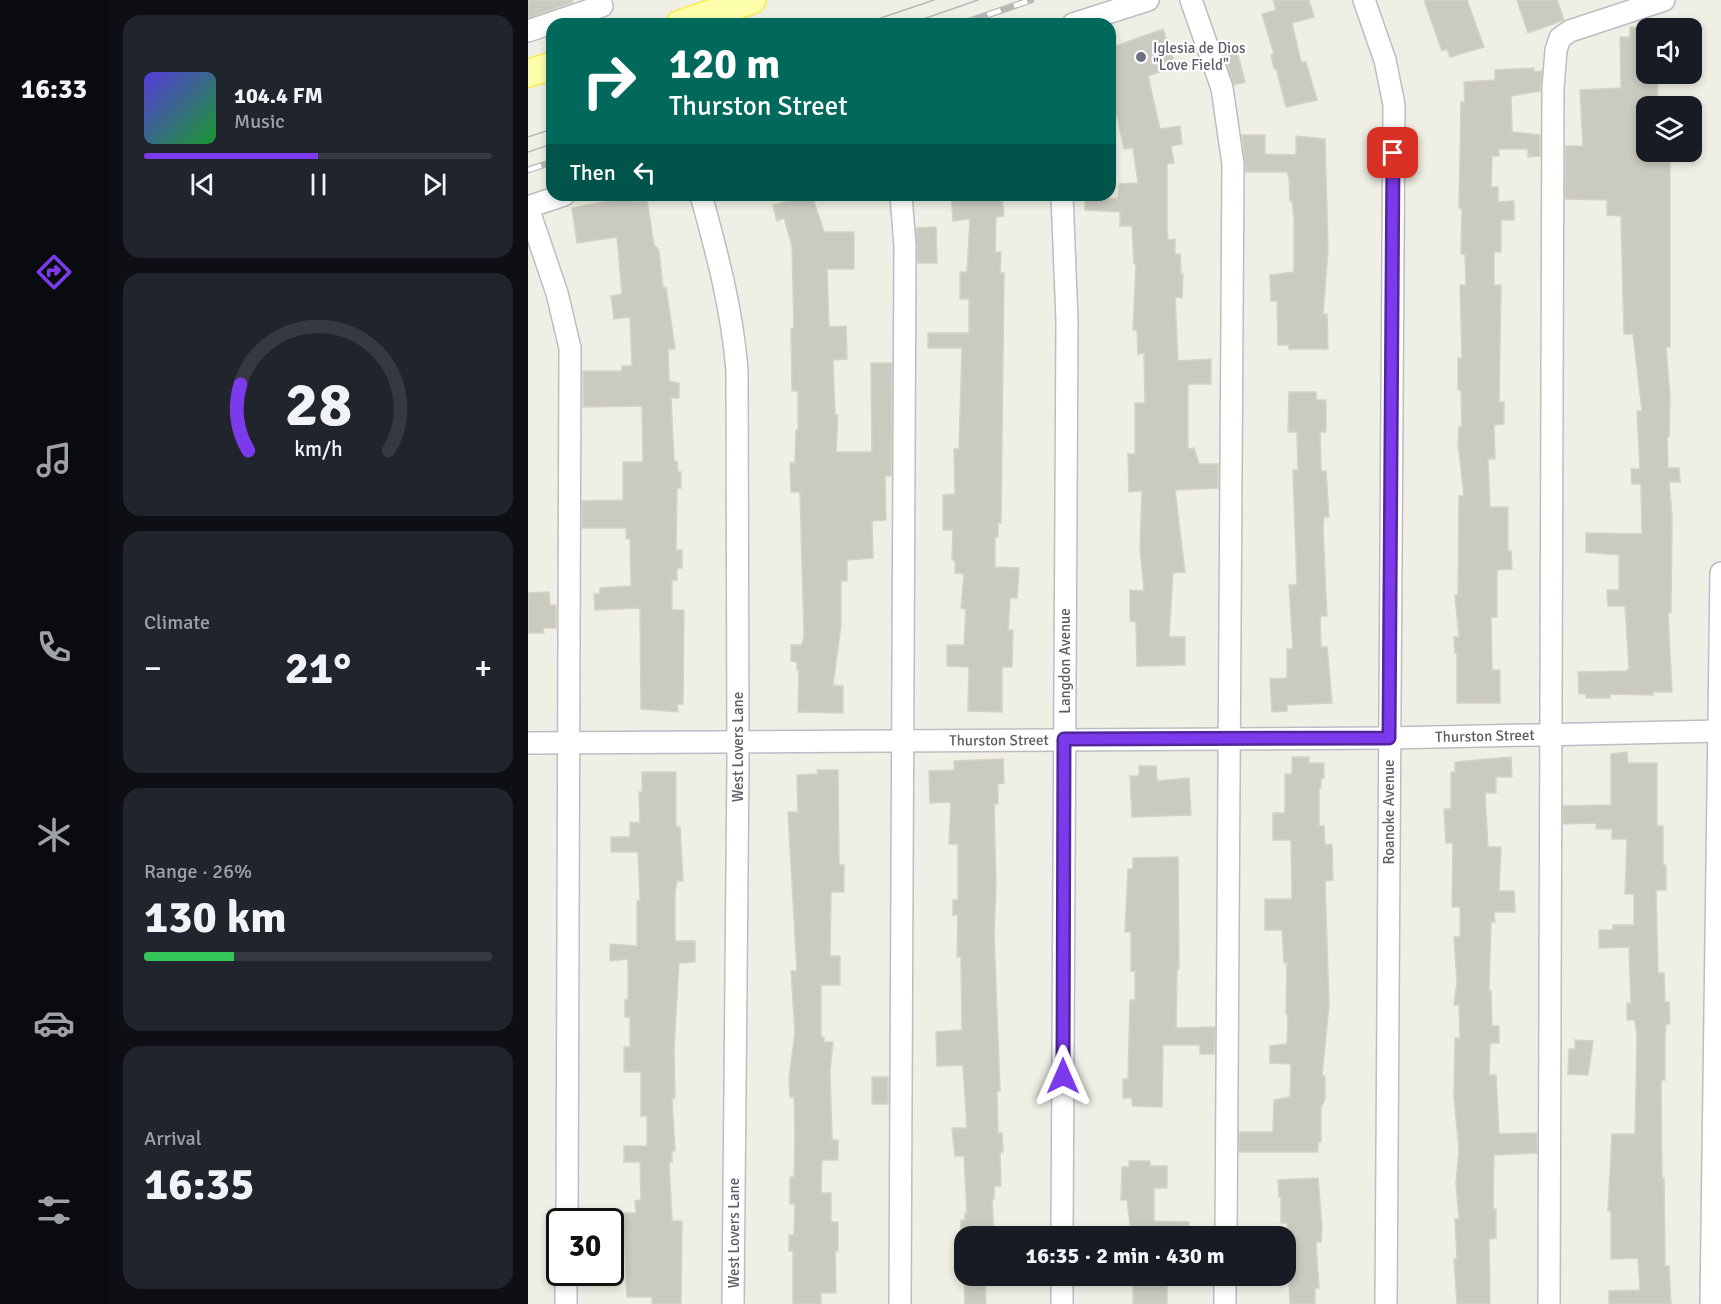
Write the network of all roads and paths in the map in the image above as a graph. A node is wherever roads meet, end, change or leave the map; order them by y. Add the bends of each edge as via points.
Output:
1 (599, 0) edge
2 (1148, 0) edge
3 (1191, 0) edge
4 (1364, 0) edge
5 (1664, 0) edge
6 (740, 2) edge
7 (566, 18) edge
8 (696, 18) edge
9 (1092, 18) edge
10 (546, 25) edge
11 (528, 31) edge
12 (546, 68) edge
13 (528, 74) edge
14 (546, 201) edge
15 (703, 201) edge
16 (901, 201) edge
17 (1062, 201) edge
18 (528, 207) edge
19 (1721, 573) edge
20 (1719, 731) edge
21 (1551, 733) junction
22 (1229, 738) junction
23 (1389, 738) junction
24 (1064, 739) junction
25 (903, 740) junction
26 (738, 742) junction
27 (528, 743) edge
28 (569, 743) junction
29 (567, 1208) edge
30 (1062, 1226) edge
31 (1226, 1226) edge
32 (566, 1286) edge
33 (1062, 1286) edge
34 (1225, 1286) edge
35 (566, 1304) edge
36 (734, 1304) edge
37 (900, 1304) edge
38 (1062, 1304) edge
39 (1225, 1304) edge
40 (1386, 1304) edge
41 (1549, 1304) edge
42 (1710, 1304) edge

1 - 7 street via 602,6
2 - 9 street
3 - 22 street via 1222,88 1233,164
4 - 23 street, Roanoke Avenue via 1385,60 1394,105
5 - 21 street via 1570,31 1560,38 1556,50
6 - 8 main road
10 - 11 street
12 - 13 main road
14 - 18 street
15 - 26 street, West Lovers Lane via 734,333
16 - 25 street via 905,246
17 - 24 street, Langdon Avenue via 1067,320
18 - 28 street via 557,293 570,348
19 - 20 street
20 - 21 street, Thurston Street
20 - 42 street
21 - 23 street, Thurston Street
21 - 41 street
22 - 23 street, Thurston Street
22 - 24 street, Thurston Street
22 - 31 street
23 - 40 street, Roanoke Avenue
24 - 25 street, Thurston Street
24 - 30 street, Langdon Avenue
25 - 26 street, Thurston Street
25 - 37 street
26 - 28 street, Thurston Street
26 - 36 street, West Lovers Lane
27 - 28 street, Thurston Street
28 - 29 street
32 - 35 street
33 - 38 street
34 - 39 street

